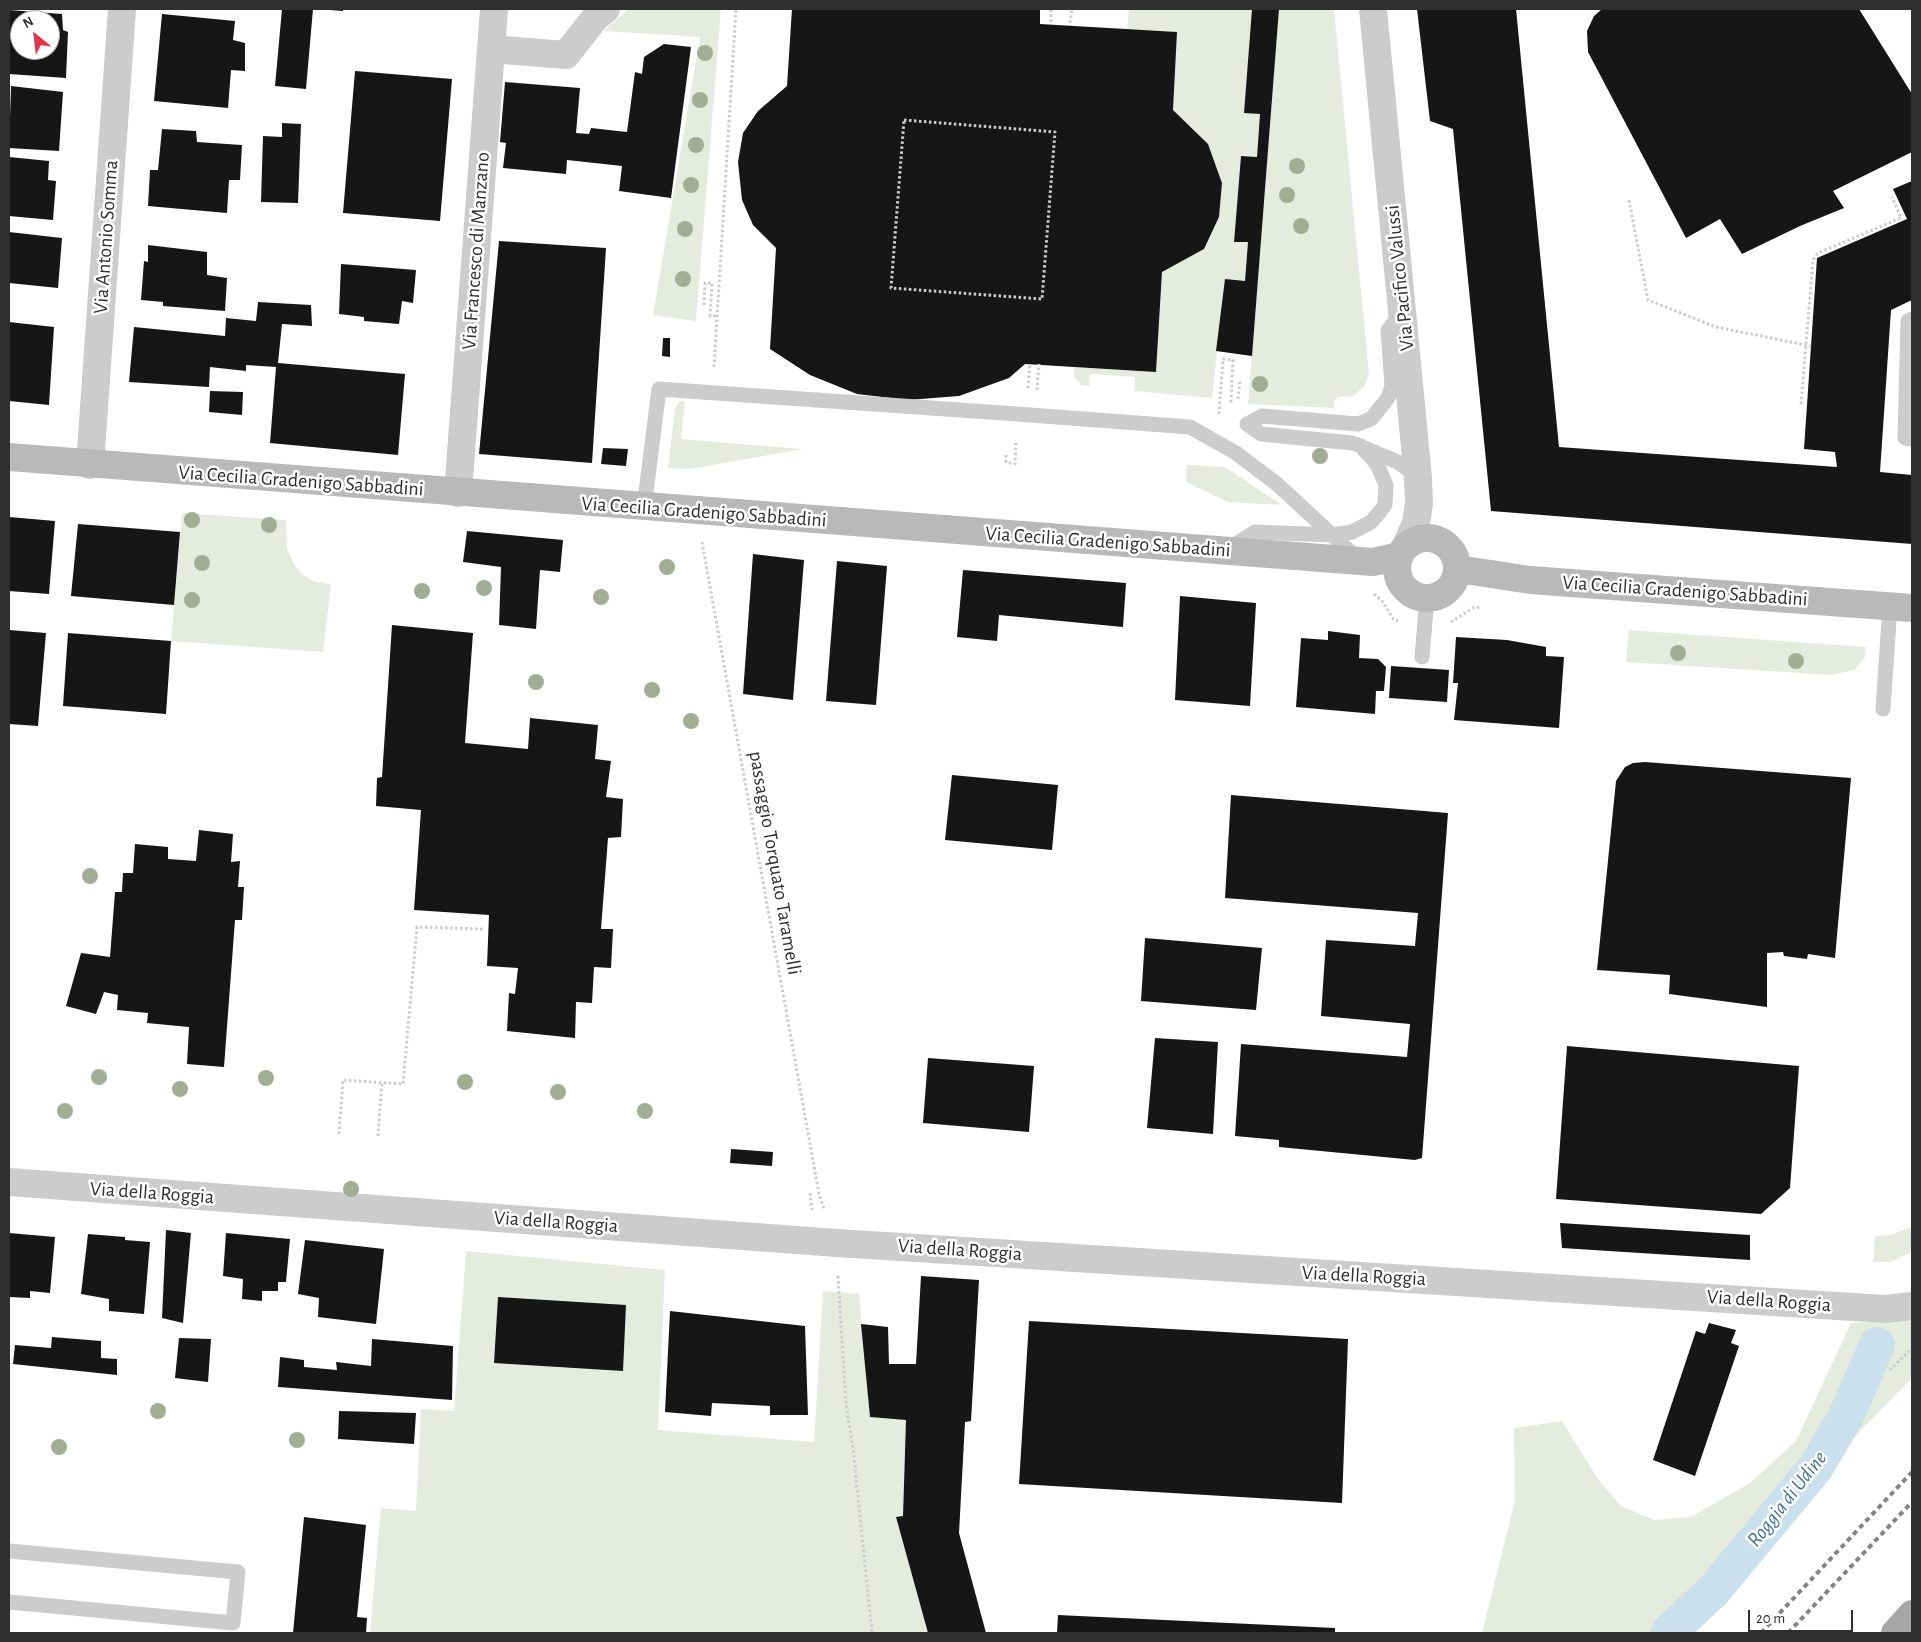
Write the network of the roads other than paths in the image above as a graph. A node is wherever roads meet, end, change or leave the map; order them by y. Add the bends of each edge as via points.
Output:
1 (122, 9) edge
2 (494, 9) edge
3 (606, 9) edge
4 (1373, 9) edge
5 (490, 49) junction
6 (1403, 311) junction
7 (1912, 318) edge
8 (1912, 440) edge
9 (1361, 446) junction
10 (9, 458) edge
11 (90, 465) junction
12 (1418, 478) junction
13 (458, 493) junction
14 (644, 508) junction
15 (1332, 535) junction
16 (1225, 551) junction
17 (1403, 551) junction
18 (1360, 560) junction
19 (1458, 569) junction
20 (1427, 598) junction
21 (1901, 607) edge
22 (1422, 657) dead end
23 (1883, 709) dead end
24 (9, 1182) edge
25 (1912, 1306) edge
26 (9, 1551) edge
27 (9, 1602) edge
28 (1912, 1614) edge
29 (1894, 1633) edge

1 - 11 street, Via Antonio Somma
2 - 5 street, Via Francesco di Manzano
3 - 5 street via 566,55
4 - 6 street, Via Pacifico Valussi
5 - 13 street, Via Francesco di Manzano
6 - 9 lane via 1388,330 1392,378 1388,398 1371,419 1358,424 1262,416 1247,424 1261,434
6 - 12 street, Via Pacifico Valussi
7 - 8 lane via 1908,321 1905,438
9 - 12 lane via 1398,462
9 - 15 lane via 1384,476 1385,505 1371,522 1352,532
10 - 11 street, Via Cecilia Gradenigo Sabbadini
11 - 13 street, Via Cecilia Gradenigo Sabbadini
12 - 17 street, Via Pacifico Valussi via 1420,504 1416,523
13 - 14 street, Via Cecilia Gradenigo Sabbadini
14 - 15 lane via 659,389 1190,427 1236,454 1277,484
14 - 16 street, Via Cecilia Gradenigo Sabbadini
15 - 16 lane via 1256,532
15 - 18 lane
16 - 18 street, Via Cecilia Gradenigo Sabbadini
17 - 18 street, Via Cecilia Gradenigo Sabbadini via 1373,562
17 - 19 street, Via Cecilia Gradenigo Sabbadini via 1414,540 1435,538 1452,549
17 - 20 street via 1397,565 1402,584 1417,596
19 - 20 street via 1452,586
19 - 21 street, Via Cecilia Gradenigo Sabbadini via 1530,580
20 - 22 lane
21 - 23 lane
24 - 25 street, Via della Roggia via 837,1243 1876,1308
26 - 27 lane via 238,1572 233,1623
28 - 29 main road

